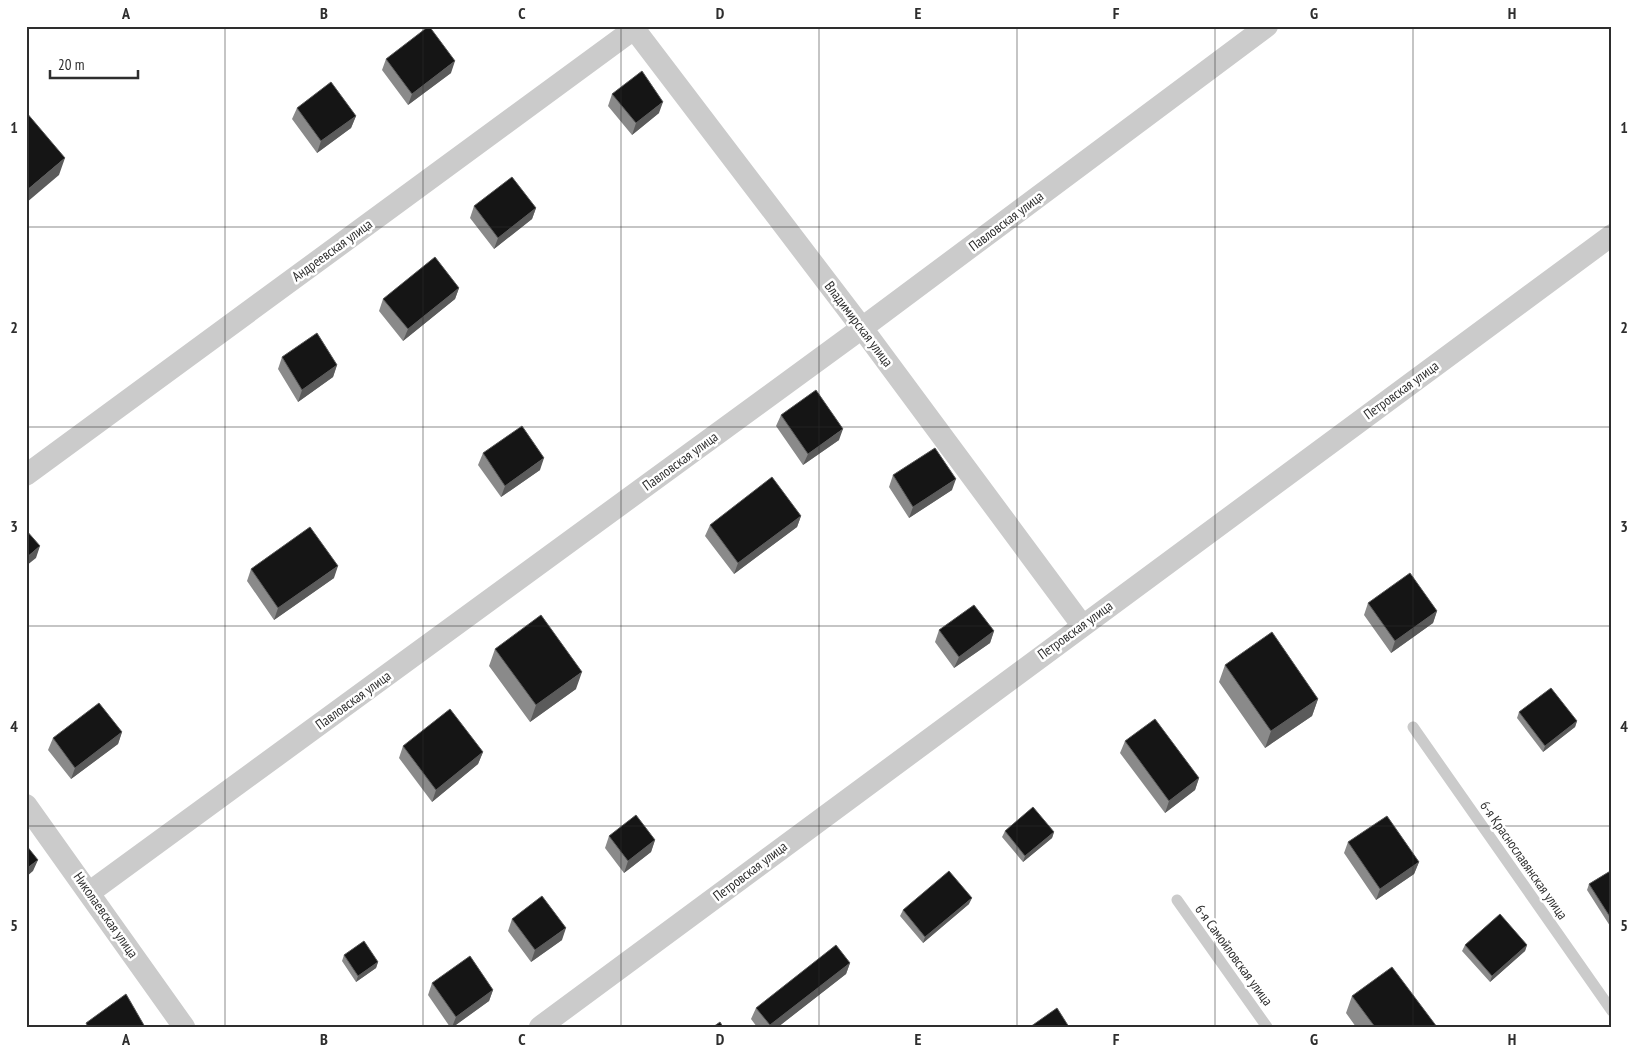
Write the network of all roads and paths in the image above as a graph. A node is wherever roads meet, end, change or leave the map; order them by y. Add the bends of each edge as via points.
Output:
1 (1267, 26) edge
2 (635, 27) edge
3 (1612, 235) edge
4 (862, 328) junction
5 (26, 474) edge
6 (1082, 625) junction
7 (1412, 727) dead end
8 (26, 805) edge
9 (90, 892) junction
10 (1177, 900) dead end
11 (1612, 1011) edge
12 (184, 1027) edge
13 (540, 1027) edge
14 (1267, 1027) edge

1 - 4 street, Павловская улица
2 - 4 street, Владимирская улица
2 - 5 street, Андреевская улица
3 - 6 street, Петровская улица
4 - 6 street, Владимирская улица
4 - 9 street, Павловская улица
6 - 13 street, Петровская улица
7 - 11 lane, 6-я Краснославянская улица
8 - 9 street, Николаевская улица
9 - 12 street, Николаевская улица
10 - 14 lane, 6-я Самойловская улица

